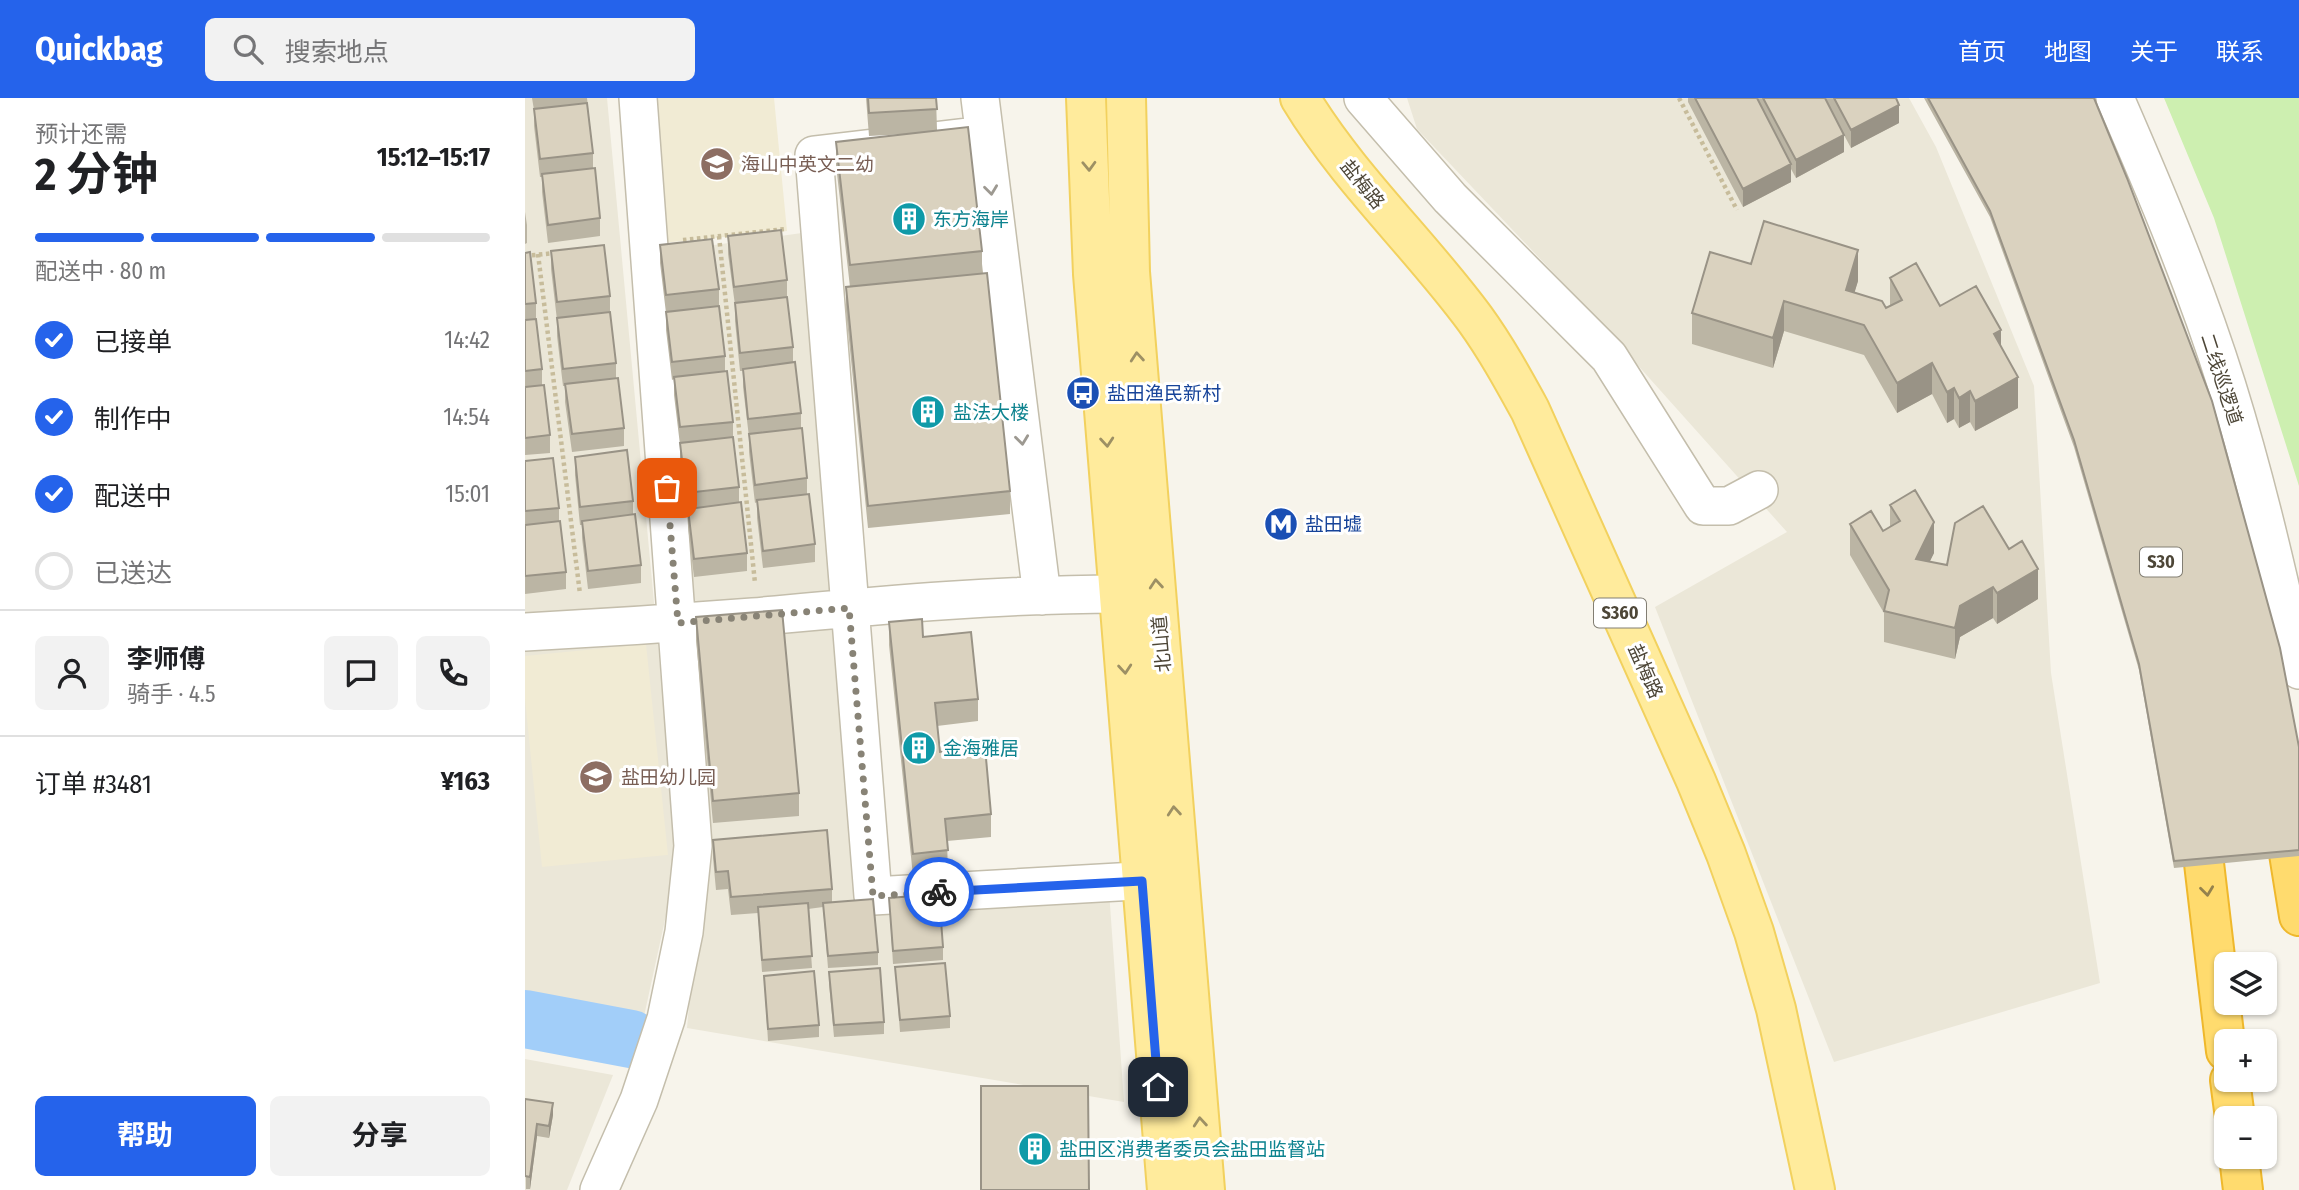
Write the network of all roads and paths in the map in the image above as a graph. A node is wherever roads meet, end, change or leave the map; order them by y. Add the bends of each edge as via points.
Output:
1 (638, 98) edge
2 (980, 98) edge
3 (1086, 98) edge
4 (1126, 98) edge
5 (1300, 98) edge
6 (1363, 98) edge
7 (1679, 98) edge
8 (2115, 98) edge
9 (984, 135) junction
10 (1737, 210) dead end
11 (719, 236) dead end
12 (538, 254) dead end
13 (1759, 490) dead end
14 (1119, 594) junction
15 (1042, 596) junction
16 (849, 608) junction
17 (758, 616) junction
18 (678, 623) junction
19 (584, 629) junction
20 (525, 632) edge
21 (2299, 670) edge
22 (2193, 772) edge
23 (2276, 774) edge
24 (1180, 879) junction
25 (1142, 881) junction
26 (2299, 916) edge
27 (2223, 1029) edge
28 (2240, 1169) edge
29 (599, 1190) edge
30 (1167, 1190) edge
31 (1205, 1190) edge
32 (1815, 1190) edge
33 (2243, 1190) edge

1 - 18 street
2 - 9 street
3 -> 14 main road, 北山道 via 1093,274
24 -> 4 main road, 北山道 via 1131,272
5 - 32 main road, 盐梅路 / S360 via 1319,131 1474,318 1530,410 1696,781 1754,932 1776,1009
6 - 13 street via 1450,198 1609,357 1703,506 1729,506
7 - 10 path
8 - 21 street, 二线巡逻道 via 2166,214 2227,385 2274,554
9 -> 15 street
9 - 16 street via 814,155
11 - 17 path
12 - 19 path
14 - 15 street
14 -> 25 main road, 北山道
15 - 16 street
16 - 17 street
16 - 25 street via 873,896
17 - 18 street
18 - 19 street
18 - 29 street via 693,846 684,932 666,1019 639,1100
19 - 20 street
22 -> 27 highway
23 - 26 highway
24 - 25 street
31 -> 24 main road, 北山道
25 - 30 main road, 北山道
28 - 33 highway

